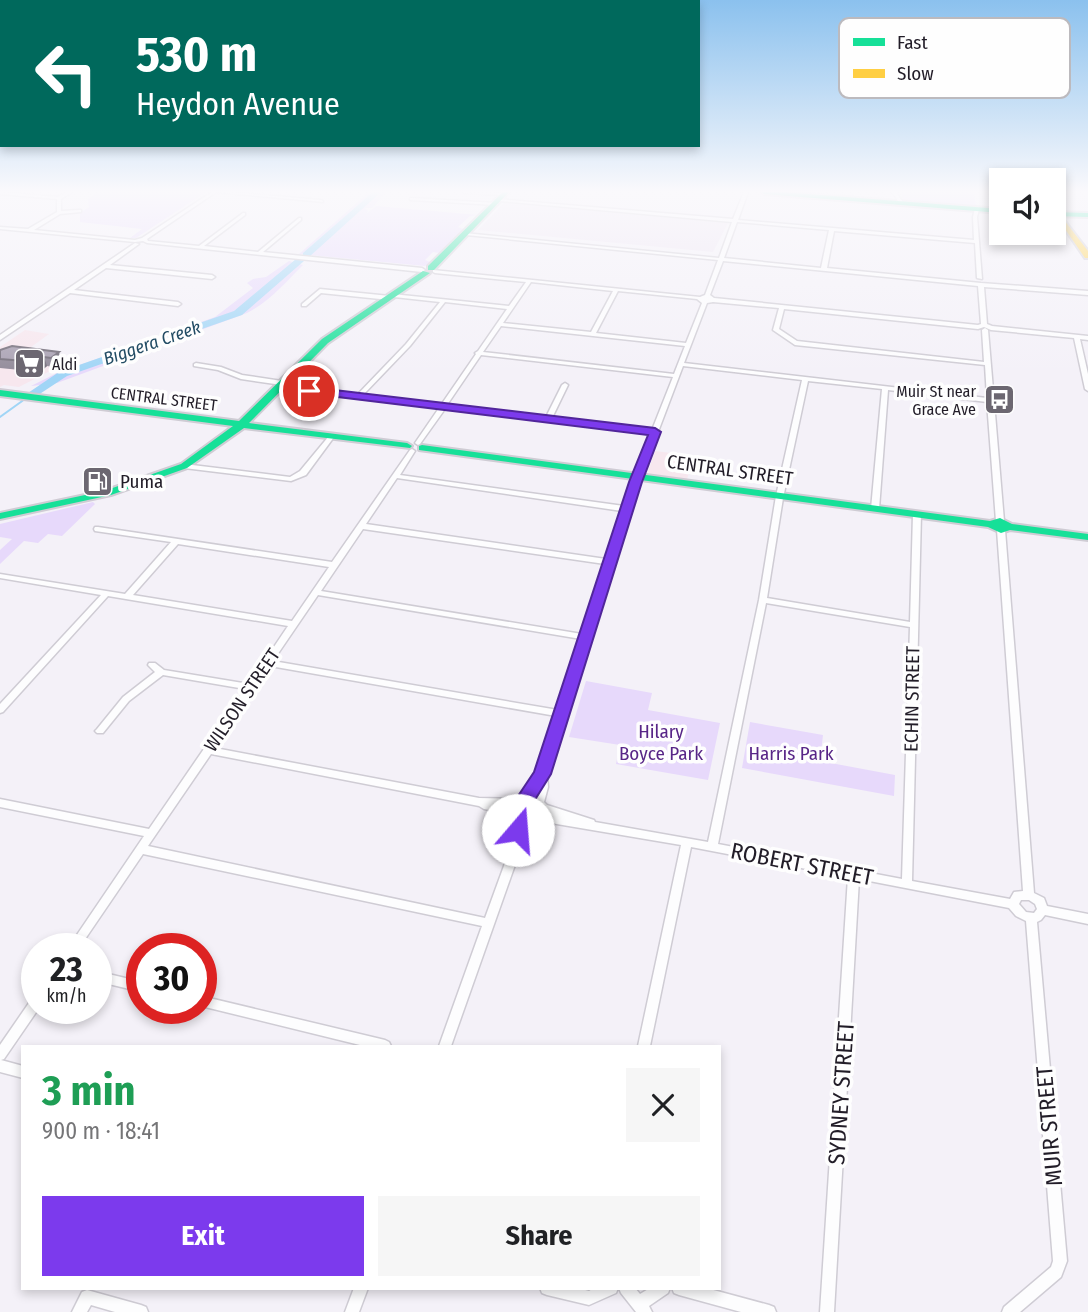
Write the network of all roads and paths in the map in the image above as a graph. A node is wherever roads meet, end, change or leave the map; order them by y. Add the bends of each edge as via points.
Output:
1 (122, 253) edge
2 (250, 253) edge
3 (446, 253) edge
4 (675, 253) edge
5 (723, 253) edge
6 (828, 253) edge
7 (978, 253) edge
8 (258, 254) joint
9 (721, 257) junction
10 (105, 266) junction
11 (825, 267) junction
12 (428, 271) junction
13 (212, 277) dead end
14 (529, 281) junction
15 (980, 282) junction
16 (616, 290) junction
17 (68, 291) junction
18 (1088, 292) edge
19 (392, 297) junction
20 (706, 299) junction
21 (443, 301) junction
22 (178, 303) dead end
23 (304, 305) dead end
24 (782, 307) junction
25 (510, 308) junction
26 (499, 324) junction
27 (985, 328) junction
28 (593, 334) junction
29 (1077, 337) junction
30 (0, 338) edge
31 (1088, 338) edge
32 (690, 345) junction
33 (478, 354) junction
34 (681, 364) junction
35 (988, 364) junction
36 (196, 365) dead end
37 (1086, 368) edge
38 (677, 376) junction
39 (805, 378) junction
40 (280, 385) junction
41 (565, 385) dead end
42 (885, 388) junction
43 (1088, 389) edge
44 (0, 393) edge
45 (359, 397) junction
46 (990, 400) junction
47 (443, 406) junction
48 (548, 419) junction
49 (241, 425) junction
50 (655, 432) junction
51 (331, 437) junction
52 (415, 447) junction
53 (184, 466) junction
54 (395, 476) junction
55 (638, 477) junction
56 (781, 496) junction
57 (627, 509) junction
58 (875, 509) junction
59 (917, 514) junction
60 (1, 517) edge
61 (361, 526) junction
62 (1000, 526) junction
63 (98, 529) dead end
64 (1088, 537) edge
65 (176, 541) junction
66 (609, 562) junction
67 (334, 565) junction
68 (1, 578) edge
69 (315, 592) junction
70 (106, 594) junction
71 (127, 597) junction
72 (763, 600) junction
73 (293, 624) junction
74 (914, 625) junction
75 (585, 637) junction
76 (267, 663) junction
77 (152, 665) dead end
78 (161, 672) junction
79 (251, 687) junction
80 (0, 710) edge
81 (561, 714) junction
82 (100, 731) dead end
83 (208, 750) junction
84 (542, 774) junction
85 (0, 803) edge
86 (523, 808) junction
87 (539, 811) junction
88 (151, 833) junction
89 (687, 842) junction
90 (517, 845) junction
91 (712, 846) junction
92 (141, 849) junction
93 (854, 874) junction
94 (907, 884) junction
95 (1029, 895) junction
96 (1013, 904) junction
97 (1037, 914) junction
98 (1088, 919) edge
99 (489, 923) junction
100 (83, 933) edge
101 (217, 1005) edge
102 (21, 1024) edge
103 (381, 1045) edge
104 (445, 1045) edge
105 (644, 1045) edge
106 (0, 1055) edge
107 (0, 1066) edge
108 (21, 1071) edge
109 (360, 1290) edge
110 (555, 1290) edge
111 (607, 1290) edge
112 (658, 1290) edge
113 (686, 1290) edge
114 (635, 1299) edge
115 (79, 1312) edge
116 (141, 1312) edge
117 (352, 1312) edge
118 (769, 1312) edge
119 (827, 1312) edge
120 (1009, 1312) edge

1 - 10 street
2 - 8 street
3 - 12 main road
4 - 9 street
5 - 9 street
6 - 11 street
7 - 15 street
8 - 12 street
9 - 11 street
9 - 20 street
10 - 13 street
10 - 17 street
11 - 15 street
12 - 14 street
12 - 19 main road
14 - 16 street
14 - 25 street, WILSON STREET
15 - 18 street
15 - 27 street
16 - 20 street
16 - 28 street
17 - 22 street
17 - 30 street
19 - 21 street
19 - 23 street via 320,291
19 - 40 main road via 325,341
20 - 24 street
20 - 32 street
21 - 25 street
21 - 45 street
24 - 27 street
24 - 35 street via 776,330 795,343
25 - 26 street, WILSON STREET
26 - 28 street
26 - 33 street, WILSON STREET
27 - 29 street
27 - 35 street
28 - 32 street
29 - 31 street
29 - 37 street
32 - 34 street
33 - 38 street
33 - 47 street, WILSON STREET
34 - 38 street
34 - 39 street
35 - 46 street
36 - 40 street
37 - 43 street
38 - 50 street
39 - 42 street
39 - 56 street
40 - 45 street
40 - 49 main road
41 - 48 street
42 - 46 street
42 - 58 street
44 - 49 main road, CENTRAL STREET
45 - 47 street
46 - 62 street
47 - 48 street
47 - 52 street, WILSON STREET
48 - 50 street
49 - 51 main road, CENTRAL STREET
49 - 53 main road
50 - 55 street
51 - 52 main road, CENTRAL STREET
51 - 53 street via 303,473 291,479
52 - 54 street, WILSON STREET
52 - 55 main road, CENTRAL STREET
53 - 60 main road via 128,487
54 - 57 street
54 - 61 street, WILSON STREET
55 - 56 main road, CENTRAL STREET
55 - 57 street
56 - 58 main road, CENTRAL STREET
56 - 72 street
57 - 66 street
58 - 59 main road, CENTRAL STREET
59 - 62 main road, CENTRAL STREET
59 - 74 street, ECHIN STREET
61 - 66 street
61 - 67 street, WILSON STREET
62 - 64 main road, CENTRAL STREET
62 - 95 street
63 - 65 street
65 - 67 street
65 - 71 street
66 - 75 street
67 - 69 street, WILSON STREET
68 - 70 street
69 - 73 street, WILSON STREET
69 - 75 street
70 - 71 street
70 - 80 street
71 - 73 street
72 - 74 street
72 - 91 street
73 - 76 street, WILSON STREET
74 - 94 street, ECHIN STREET
75 - 81 street
76 - 79 street, WILSON STREET
76 - 81 street
77 - 78 street
78 - 79 street
78 - 82 street via 126,699
79 - 83 street, WILSON STREET
81 - 84 street
83 - 86 street via 489,807
83 - 88 street, WILSON STREET
84 - 86 street
84 - 87 street
85 - 88 street
86 - 87 street
86 - 87 street via 527,818
86 - 90 street
87 - 89 street, ROBERT STREET
87 - 90 street
88 - 92 street, WILSON STREET
89 - 91 street, ROBERT STREET
89 - 105 street
90 - 99 street
91 - 93 street, ROBERT STREET
92 - 99 street
92 - 100 street, WILSON STREET
93 - 94 street, ROBERT STREET
93 - 119 street, SYDNEY STREET
94 - 96 street, ROBERT STREET
95 - 96 street via 1017,895
95 - 97 street via 1040,901
96 - 97 street via 1017,912
97 - 98 street
97 - 120 street, MUIR STREET via 1060,1261 1056,1272
99 - 104 street
101 - 103 street
102 - 106 street
107 - 108 street
109 - 117 street
110 - 111 street via 589,1298
112 - 114 street
113 - 118 street
115 - 116 street via 87,1297

